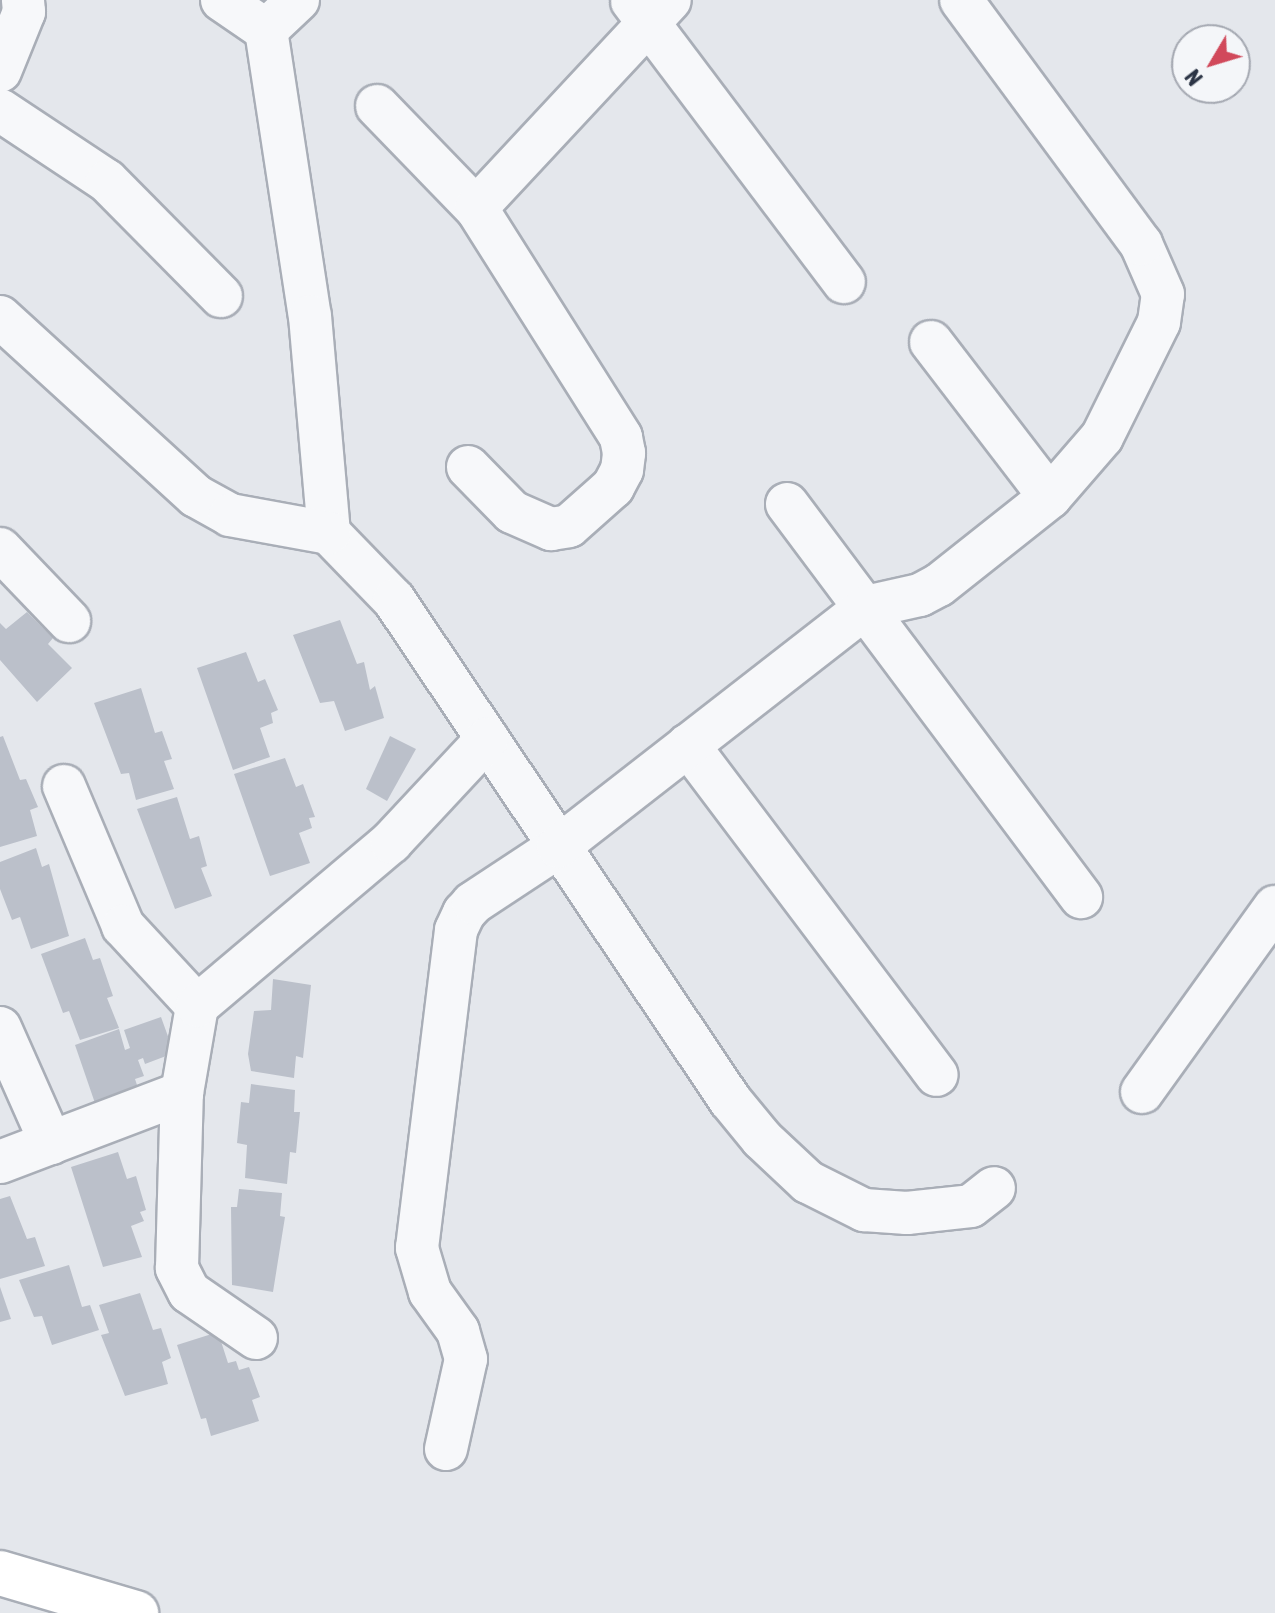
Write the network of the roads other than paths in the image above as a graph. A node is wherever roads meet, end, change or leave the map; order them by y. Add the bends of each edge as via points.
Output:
1 (23, 0) edge
2 (222, 0) edge
3 (298, 0) edge
4 (961, 0) edge
5 (650, 7) edge
6 (266, 30) junction
7 (0, 71) edge
8 (377, 106) dead end
9 (0, 110) edge
10 (476, 208) junction
11 (844, 282) dead end
12 (221, 296) dead end
13 (0, 317) edge
14 (931, 342) dead end
15 (468, 467) dead end
16 (1050, 497) junction
17 (787, 504) dead end
18 (329, 533) junction
19 (0, 549) edge
20 (866, 607) junction
21 (69, 621) dead end
22 (487, 739) junction
23 (688, 745) junction
24 (64, 786) dead end
25 (558, 847) junction
26 (1081, 897) dead end
27 (1275, 907) edge
28 (197, 1006) junction
29 (0, 1028) edge
30 (937, 1075) dead end
31 (1142, 1092) dead end
32 (182, 1093) junction
33 (51, 1143) junction
34 (0, 1162) edge
35 (994, 1188) dead end
36 (256, 1338) dead end
37 (446, 1449) dead end
38 (0, 1573) edge
39 (136, 1613) edge

1 - 7 street via 24,12
2 - 6 street
3 - 6 street
4 - 16 street via 1141,244 1163,294 1159,322 1102,437
5 - 10 street
5 - 11 street
6 - 18 street via 310,316
8 - 10 street
9 - 12 street via 107,181
10 - 15 street via 621,437 624,453 613,487 569,526 551,529 512,512
13 - 18 street via 196,496 230,515
14 - 16 street
16 - 20 street via 939,585 920,595
17 - 20 street
18 - 22 street via 394,600
19 - 21 street
20 - 23 street
20 - 26 street
22 - 25 street
22 - 28 street via 391,842
23 - 25 street
23 - 30 street
24 - 28 street via 123,926
25 - 35 street via 730,1100 808,1182 864,1210 907,1213 971,1206
25 - 37 street via 473,903 456,930 417,1248 430,1292 458,1331 466,1359
27 - 31 street
28 - 32 street
29 - 33 street
32 - 33 street
32 - 36 street via 177,1268 189,1292
33 - 34 street
38 - 39 highway

